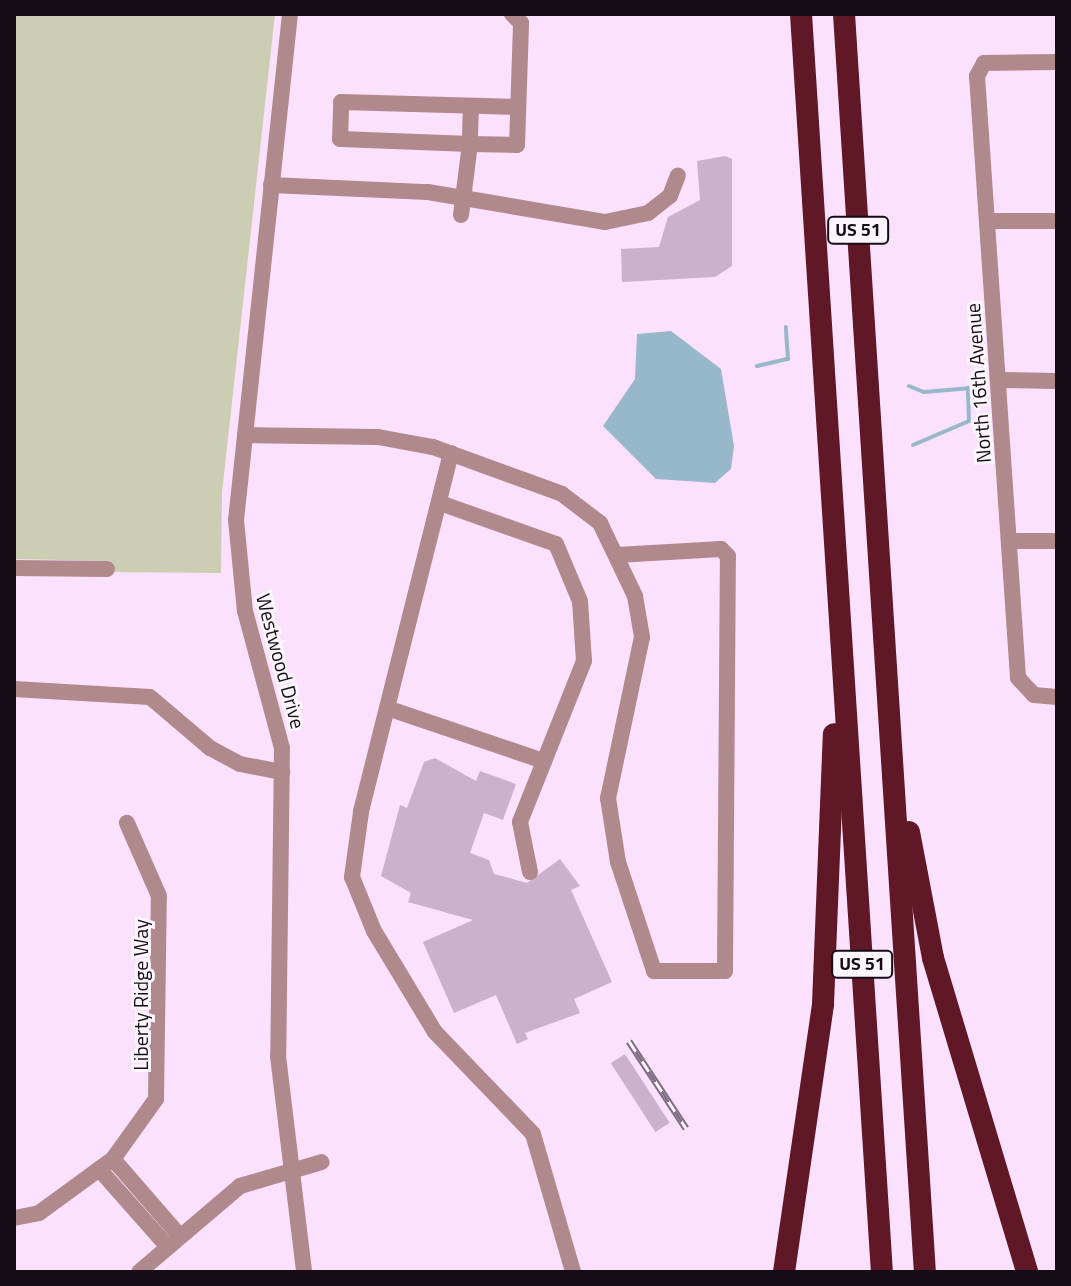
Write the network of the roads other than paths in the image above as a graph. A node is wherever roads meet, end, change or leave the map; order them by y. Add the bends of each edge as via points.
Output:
1 (290, 14) edge
2 (512, 14) edge
3 (801, 14) edge
4 (844, 14) edge
5 (1057, 62) edge
6 (471, 106) junction
7 (518, 107) junction
8 (470, 144) junction
9 (678, 175) dead end
10 (271, 185) junction
11 (463, 207) junction
12 (987, 221) junction
13 (1057, 221) edge
14 (998, 380) junction
15 (1057, 381) edge
16 (245, 435) junction
17 (451, 453) junction
18 (440, 503) junction
19 (1009, 541) junction
20 (1057, 541) edge
21 (617, 555) junction
22 (14, 568) edge
23 (107, 569) dead end
24 (841, 657) junction
25 (888, 665) junction
26 (14, 689) edge
27 (1057, 697) edge
28 (387, 708) junction
29 (544, 761) junction
30 (282, 772) junction
31 (127, 823) dead end
32 (530, 872) dead end
33 (113, 1159) junction
34 (322, 1162) dead end
35 (296, 1168) junction
36 (99, 1169) junction
37 (14, 1218) edge
38 (173, 1241) junction
39 (139, 1272) edge
40 (304, 1272) edge
41 (573, 1272) edge
42 (784, 1272) edge
43 (882, 1272) edge
44 (925, 1272) edge
45 (1027, 1272) edge

1 - 10 street, Westwood Drive
2 - 7 street via 521,23
3 - 24 highway, US 51
4 - 25 highway, US 51
5 - 12 street, North 16th Avenue via 984,63 977,76
6 - 7 street
6 - 8 street
6 - 8 street via 341,102 340,139
7 - 8 street via 517,145
8 - 11 street
9 - 11 street via 670,196 629,220
10 - 11 street
10 - 16 street, Westwood Drive
12 - 13 street
12 - 14 street, North 16th Avenue
14 - 15 street
14 - 19 street, North 16th Avenue
16 - 17 street via 378,437
16 - 30 street, Westwood Drive via 239,569 252,643 279,721
17 - 18 street
17 - 21 street via 575,500 600,523
18 - 28 street
18 - 29 street via 556,544 580,601 584,661
19 - 20 street
19 - 27 street, North 16th Avenue via 1018,678 1034,695
21 - 21 street via 642,637 613,768 610,832 654,971 725,971 728,556 721,549
22 - 23 street
24 - 42 highway via 823,1004
24 - 43 highway, US 51
25 - 44 highway, US 51
25 - 45 highway via 926,928
26 - 30 street via 150,697 210,748 240,764
28 - 29 street
28 - 41 street via 352,859 358,898 435,1032 533,1134
29 - 32 street via 519,831
30 - 35 street, Westwood Drive via 278,1056
31 - 33 street, Liberty Ridge Way via 159,896 162,1076 151,1115
33 - 36 street, Liberty Ridge Way
33 - 38 street
34 - 35 street
35 - 38 street via 240,1186
35 - 40 street, Westwood Drive
36 - 37 street, Liberty Ridge Way via 39,1213
36 - 38 street
38 - 39 street

